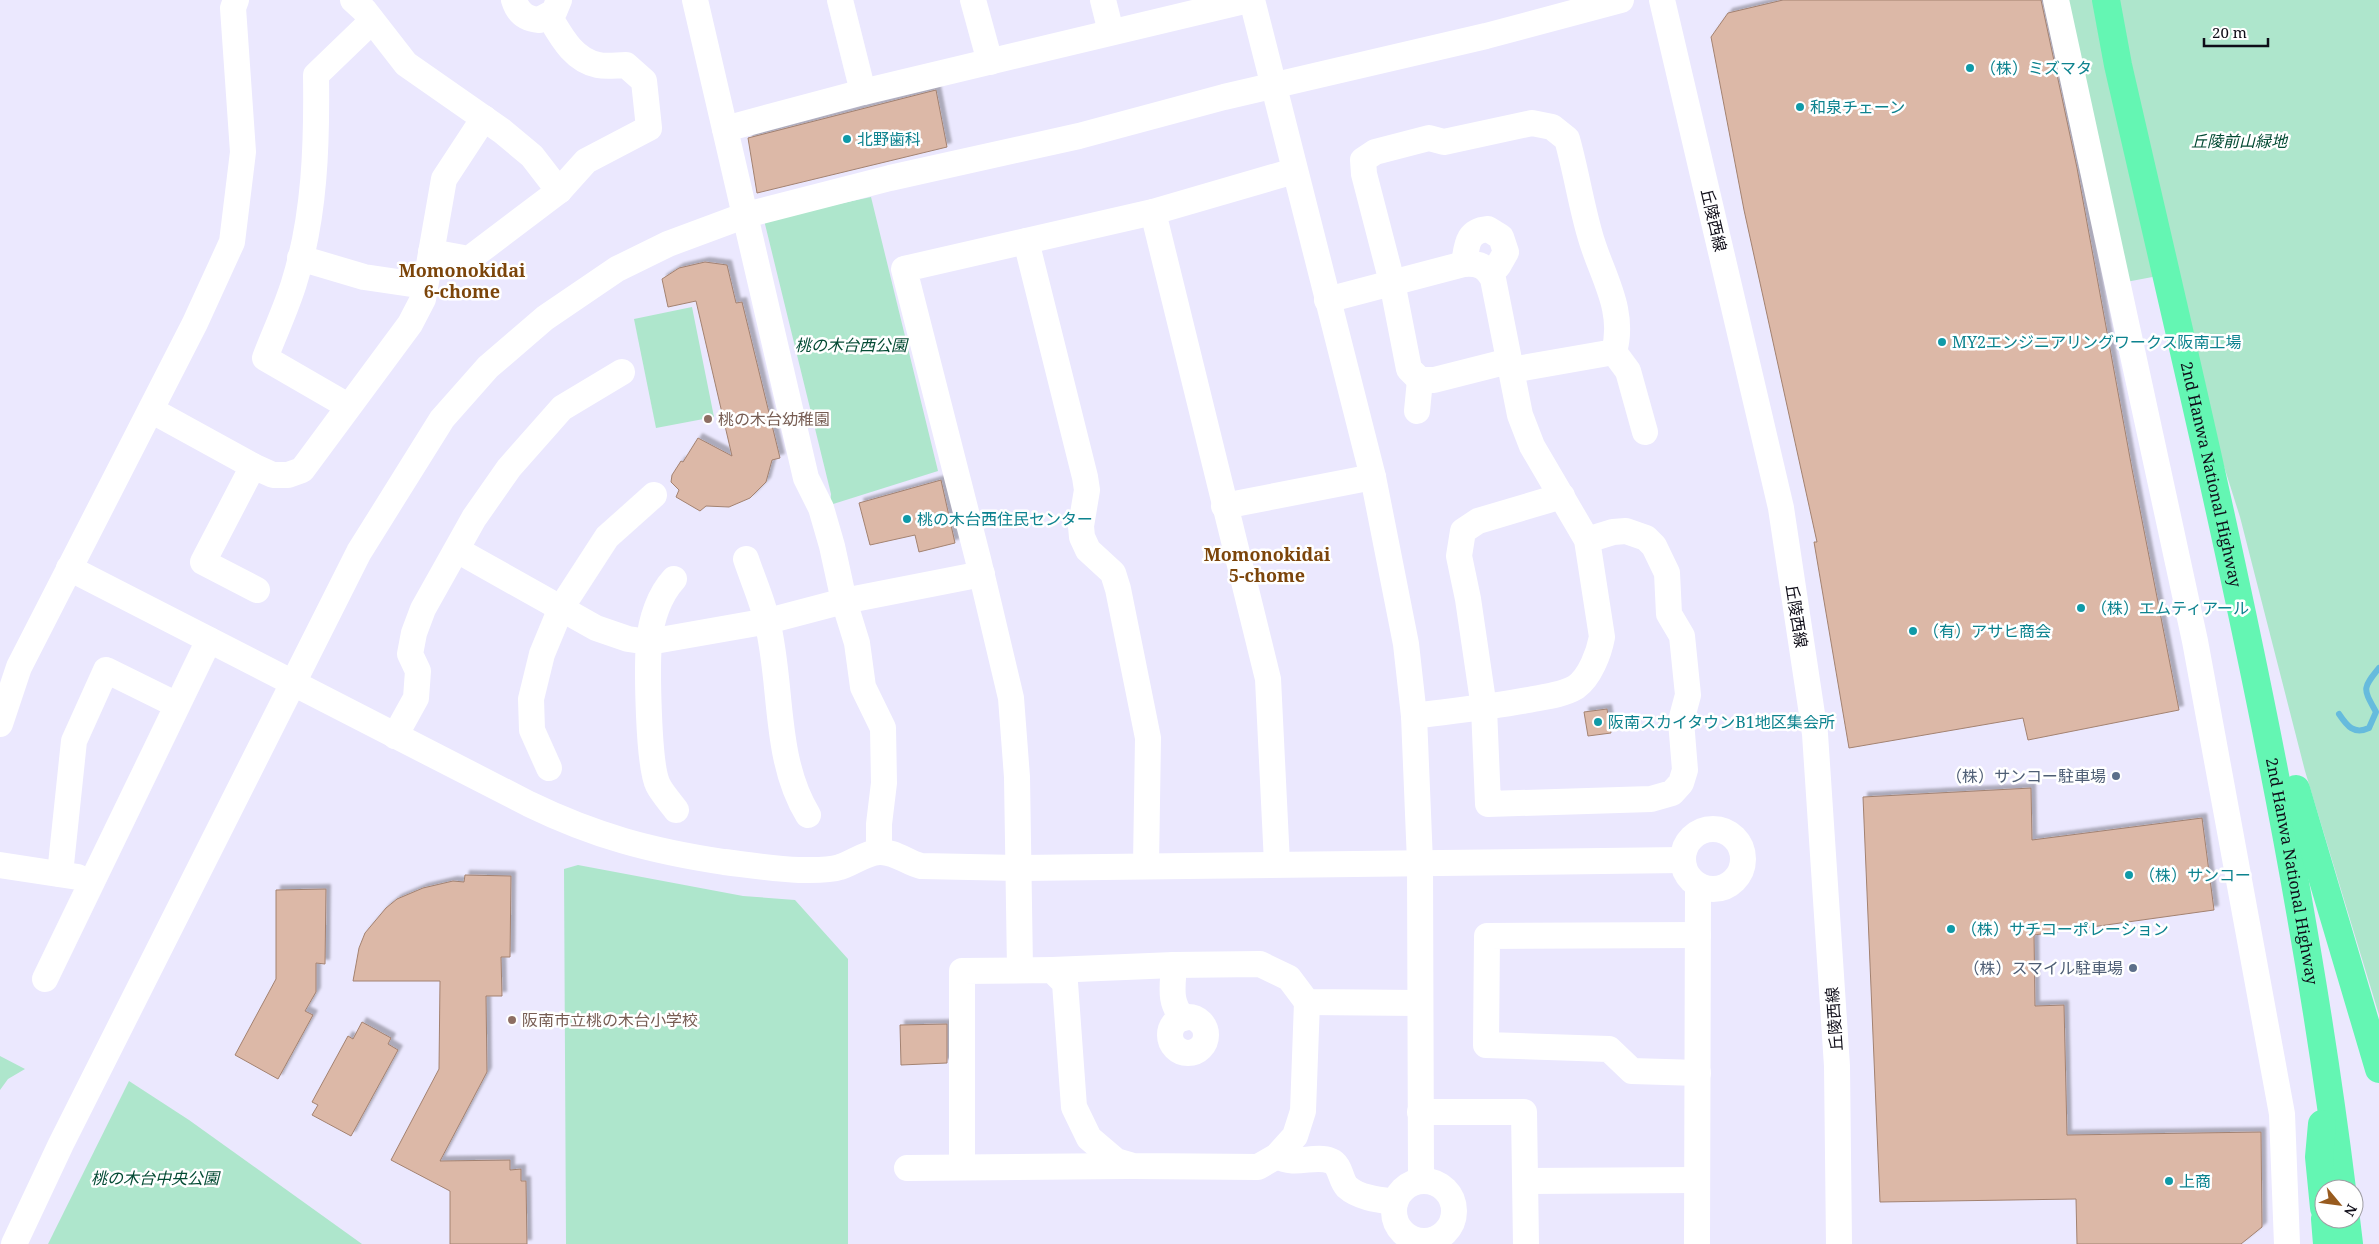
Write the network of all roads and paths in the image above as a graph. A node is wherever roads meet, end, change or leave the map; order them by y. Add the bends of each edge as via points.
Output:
1 (236, 0) edge
2 (353, 0) edge
3 (514, 0) edge
4 (695, 0) edge
5 (840, 0) edge
6 (973, 0) edge
7 (1103, 0) edge
8 (1250, 0) edge
9 (1621, 0) edge
10 (1637, 0) edge
11 (2056, 0) edge
12 (2106, 0) edge
13 (1669, 5) edge
14 (554, 8) edge
15 (372, 21) junction
16 (1110, 32) junction
17 (990, 62) junction
18 (1273, 87) junction
19 (863, 92) junction
20 (484, 118) junction
21 (725, 129) junction
22 (1294, 171) junction
23 (559, 191) junction
24 (1153, 212) junction
25 (746, 214) junction
26 (1026, 241) junction
27 (431, 252) junction
28 (300, 258) junction
29 (1392, 282) junction
30 (425, 286) junction
31 (1327, 300) junction
32 (1614, 352) junction
33 (1510, 365) junction
34 (622, 372) dead end
35 (1420, 380) junction
36 (348, 406) junction
37 (151, 410) junction
38 (1417, 411) dead end
39 (1646, 432) dead end
40 (253, 466) junction
41 (2210, 466) junction
42 (1373, 477) junction
43 (654, 495) dead end
44 (1562, 496) junction
45 (1224, 506) junction
46 (1588, 540) junction
47 (456, 550) junction
48 (746, 559) dead end
49 (69, 568) junction
50 (982, 574) junction
51 (674, 579) dead end
52 (257, 590) dead end
53 (844, 601) junction
54 (561, 608) junction
55 (768, 621) junction
56 (209, 640) junction
57 (649, 642) junction
58 (294, 683) junction
59 (177, 705) junction
60 (1484, 708) junction
61 (1414, 716) junction
62 (0, 724) edge
63 (395, 736) junction
64 (548, 768) dead end
65 (676, 810) dead end
66 (808, 815) dead end
67 (878, 852) junction
68 (1682, 860) junction
69 (1420, 862) junction
70 (1277, 863) junction
71 (0, 865) edge
72 (1146, 866) junction
73 (1020, 868) junction
74 (60, 874) junction
75 (93, 879) junction
76 (1698, 887) junction
77 (1698, 935) junction
78 (1174, 965) junction
79 (1020, 969) junction
80 (1052, 970) junction
81 (45, 979) dead end
82 (1307, 1002) junction
83 (1419, 1002) junction
84 (1184, 1018) dead end
85 (2379, 1069) edge
86 (2328, 1070) junction
87 (1698, 1073) junction
88 (1420, 1112) junction
89 (1277, 1156) junction
90 (1133, 1166) junction
91 (906, 1168) dead end
92 (962, 1168) junction
93 (2321, 1179) edge
94 (2341, 1179) edge
95 (1421, 1180) junction
96 (1697, 1180) junction
97 (1526, 1181) junction
98 (1395, 1202) junction
99 (2326, 1229) edge
100 (2347, 1229) edge
101 (14, 1244) edge
102 (1526, 1244) edge
103 (1697, 1244) edge
104 (1839, 1244) edge
105 (2287, 1244) edge
106 (2327, 1244) edge
107 (2349, 1244) edge

1 - 37 street via 233,8 244,152 232,242
2 - 15 street
3 - 14 street via 523,16 539,20
4 - 21 street
5 - 19 street
6 - 17 street
7 - 16 street
8 - 16 street
8 - 18 street
9 - 18 street
10 - 13 street
11 - 105 street via 2197,651 2282,1114
12 - 41 highway, 2nd Hanwa National Highway
13 - 104 street, 丘陵西線 via 1781,508 1815,734 1837,1066
14 - 23 street via 570,48 579,56 598,65 626,65 644,81 649,128 586,161
15 - 20 street via 406,64
15 - 28 street via 316,75 317,150
16 - 17 street
17 - 19 street
18 - 22 street
18 - 25 street
19 - 21 street
20 - 23 street via 532,156
20 - 27 street via 444,179
21 - 25 street
22 - 24 street
22 - 31 street
23 - 27 street via 469,259
24 - 26 street
24 - 45 street
25 - 53 street via 806,478 821,508
25 - 58 street via 668,244 617,269 545,318 488,367 442,419 410,467 359,552
26 - 50 street via 904,269
26 - 72 street via 1085,477 1087,490 1082,537 1088,550 1113,574 1118,589 1148,738
27 - 30 street
28 - 30 street via 364,277
28 - 36 street via 294,283 265,358
29 - 31 street
29 - 32 street via 1363,160 1375,152 1429,138 1444,142 1532,123 1552,127 1567,139 1596,254 1612,292 1618,321
29 - 33 street via 1477,267 1493,279
29 - 35 street via 1409,369
30 - 36 street via 423,299 410,324
31 - 42 street
32 - 33 street
32 - 39 street via 1628,370
33 - 35 street
33 - 44 street via 1520,415 1532,446
34 - 47 street via 562,408 509,468
35 - 38 street
36 - 40 street via 302,470 288,475 273,475
37 - 40 street
37 - 49 street
40 - 52 street via 203,562
41 - 85 highway via 2301,810
41 - 86 highway, 2nd Hanwa National Highway via 2285,819
42 - 45 street
42 - 61 street via 1406,644
43 - 54 street via 607,537
44 - 46 street
44 - 60 street via 1478,521 1463,531 1459,556
45 - 70 street via 1268,679
46 - 60 street via 1602,637 1591,668 1576,687 1551,696
46 - 60 street via 1626,531 1646,538 1654,546 1667,573 1669,614 1682,636 1688,695 1681,721 1685,770 1681,784 1672,793 1651,800 1488,804
47 - 54 street
47 - 63 street via 423,609 414,633 410,654 418,671 416,698
48 - 55 street
49 - 56 street
49 - 62 street via 19,667
50 - 53 street
50 - 73 street via 1011,698
51 - 57 street via 665,588 658,604
53 - 55 street
53 - 67 street via 857,643 863,687 883,728 884,783
54 - 57 street via 596,628
54 - 64 street via 542,654 531,699 532,730
55 - 57 street
55 - 66 street via 788,762 800,801
56 - 58 street
56 - 59 street
57 - 65 street via 650,746 657,784
58 - 63 street
58 - 101 street
59 - 74 street via 106,670 74,741
59 - 75 street
60 - 61 street
61 - 69 street
63 - 67 street via 554,816 634,845 718,861 799,870 832,869
67 - 73 street via 921,866
68 - 69 street
68 - 76 street via 1687,876
68 - 76 street via 1689,840 1708,829 1732,836 1741,848 1743,863 1738,877 1730,885 1709,890
69 - 70 street
69 - 83 street
70 - 72 street
71 - 74 street
72 - 73 street
73 - 79 street
74 - 75 street
75 - 81 street
76 - 77 street
77 - 87 street
77 - 87 street via 1487,936 1486,1045 1609,1049 1632,1071
78 - 80 street
78 - 82 street via 1260,964 1289,978
78 - 84 street via 1172,998 1176,1012
79 - 80 street
79 - 92 street via 962,971
80 - 90 street via 1065,983 1074,1107 1089,1138 1116,1161
82 - 83 street
82 - 89 street via 1303,1111 1295,1136
83 - 88 street
86 - 93 highway via 2319,1157
86 - 94 highway, 2nd Hanwa National Highway
87 - 96 street
88 - 95 street
88 - 97 street via 1524,1112
89 - 90 street via 1258,1167
89 - 98 street via 1293,1162 1330,1160 1346,1186 1360,1194
90 - 92 street
91 - 92 street
95 - 98 street via 1408,1185
95 - 98 street via 1438,1184 1454,1206 1452,1224 1438,1238 1418,1241 1408,1238 1395,1222
96 - 97 street
96 - 103 street
97 - 102 street
99 - 106 highway
100 - 107 highway

